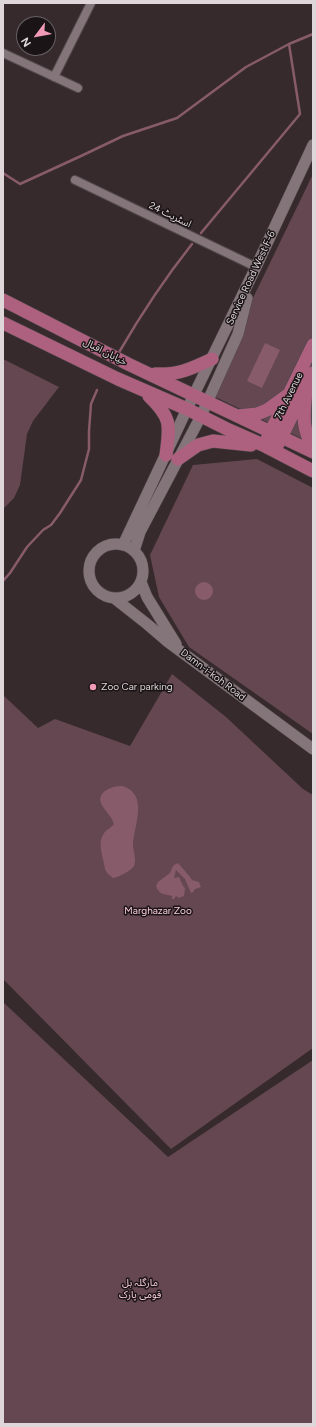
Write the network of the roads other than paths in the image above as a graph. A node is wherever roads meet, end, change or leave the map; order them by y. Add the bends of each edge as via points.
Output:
1 (91, 3) edge
2 (3, 53) edge
3 (54, 77) junction
4 (78, 88) dead end
5 (313, 145) edge
6 (75, 180) dead end
7 (256, 267) junction
8 (3, 300) edge
9 (3, 323) edge
10 (313, 346) edge
11 (212, 359) junction
12 (147, 373) junction
13 (313, 373) edge
14 (307, 385) junction
15 (143, 390) junction
16 (290, 393) junction
17 (194, 395) junction
18 (207, 402) junction
19 (187, 409) junction
20 (201, 416) junction
21 (238, 416) junction
22 (276, 435) junction
23 (313, 448) edge
24 (269, 449) junction
25 (313, 452) edge
26 (172, 457) junction
27 (313, 471) edge
28 (123, 545) junction
29 (134, 550) junction
30 (141, 582) junction
31 (114, 598) junction
32 (179, 649) junction
33 (313, 749) edge

1 - 3 street
2 - 3 street
3 - 4 street
5 - 7 main road, Service Road West F-6
6 - 7 street, اسٹریٹ 24
7 - 11 main road, Service Road West F-6
7 - 18 main road via 238,334
8 - 12 main road, خیابان اقبال
9 - 15 main road, خیابان اقبال
10 - 16 main road, 7th Avenue
11 - 12 main road via 189,370 169,375
11 - 17 main road, Service Road West F-6
12 - 17 main road, خیابان اقبال
13 - 14 main road, 7th Avenue
14 - 22 main road, 7th Avenue
14 - 23 main road via 304,426
15 - 19 main road, خیابان اقبال
15 - 26 main road via 162,408 167,421
16 - 21 main road via 267,410
16 - 22 main road, 7th Avenue
17 - 18 main road, خیابان اقبال
17 - 19 main road, Service Road West F-6
18 - 20 main road
18 - 21 main road, خیابان اقبال
19 - 20 main road, خیابان اقبال
19 - 26 main road
20 - 24 main road, خیابان اقبال
20 - 26 main road
21 - 22 main road, خیابان اقبال
22 - 24 main road, 7th Avenue
22 - 25 main road, خیابان اقبال
24 - 26 main road via 213,441
24 - 27 main road, خیابان اقبال
26 - 28 main road
26 - 29 main road
28 - 29 main road
28 - 31 main road via 109,545 97,552 89,568 95,588 104,595
29 - 30 main road via 143,565
30 - 31 main road via 130,594 123,598
30 - 32 main road via 147,597
31 - 32 main road, Damn-i-koh Road
32 - 33 main road, Damn-i-koh Road

